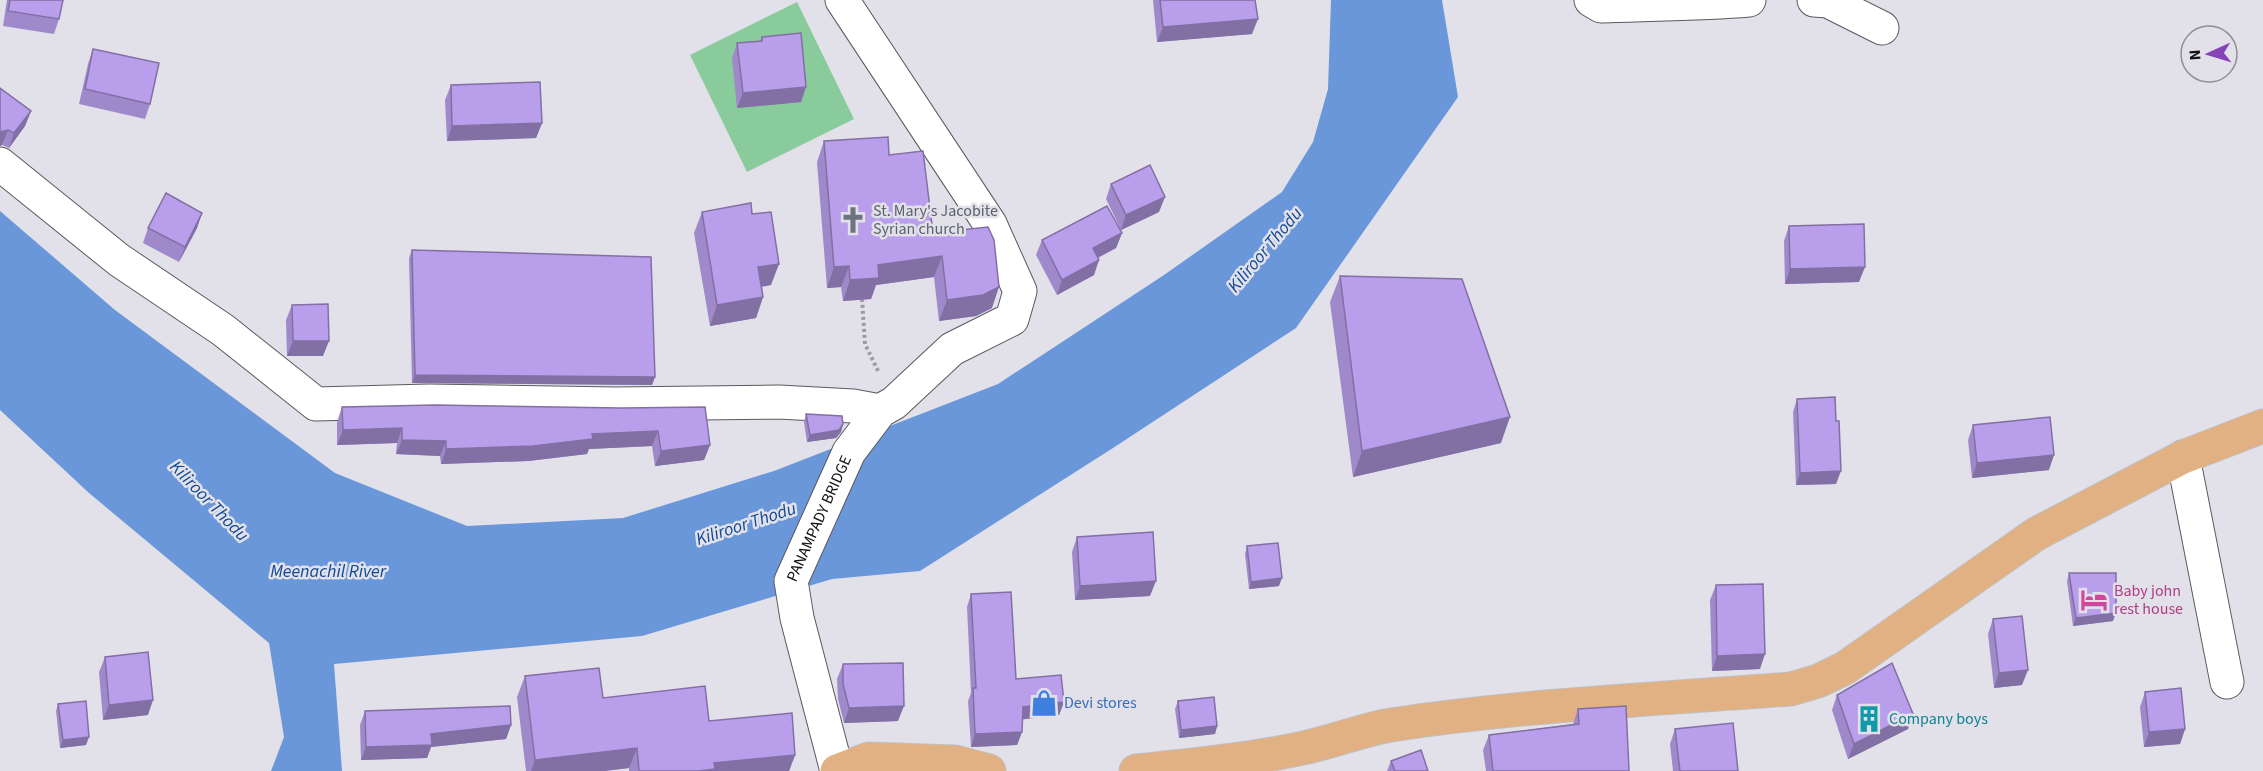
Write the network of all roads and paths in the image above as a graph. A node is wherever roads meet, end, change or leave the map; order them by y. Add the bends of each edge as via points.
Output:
1 (842, 0) edge
2 (1591, 0) edge
3 (1749, 0) edge
4 (1814, 0) edge
5 (1882, 28) dead end
6 (0, 164) edge
7 (862, 299) edge
8 (881, 414) junction
9 (2263, 426) edge
10 (2183, 457) junction
11 (2227, 682) dead end
12 (837, 771) edge
13 (989, 771) edge
14 (1136, 771) edge

1 - 8 street, PANAMPADY BRIDGE via 990,224 1020,291 1012,319 952,349
2 - 3 street via 1601,6
4 - 5 street via 1828,1
6 - 8 street via 119,260 223,330 316,404 779,402 853,406
7 - 8 path via 865,344
8 - 12 street, PANAMPADY BRIDGE via 849,452 791,581
9 - 10 main road
10 - 11 street
10 - 14 main road via 2036,534 1845,668 1809,684 1791,689 1460,716 1388,726 1304,748 1227,762
12 - 13 main road via 869,759 955,762

